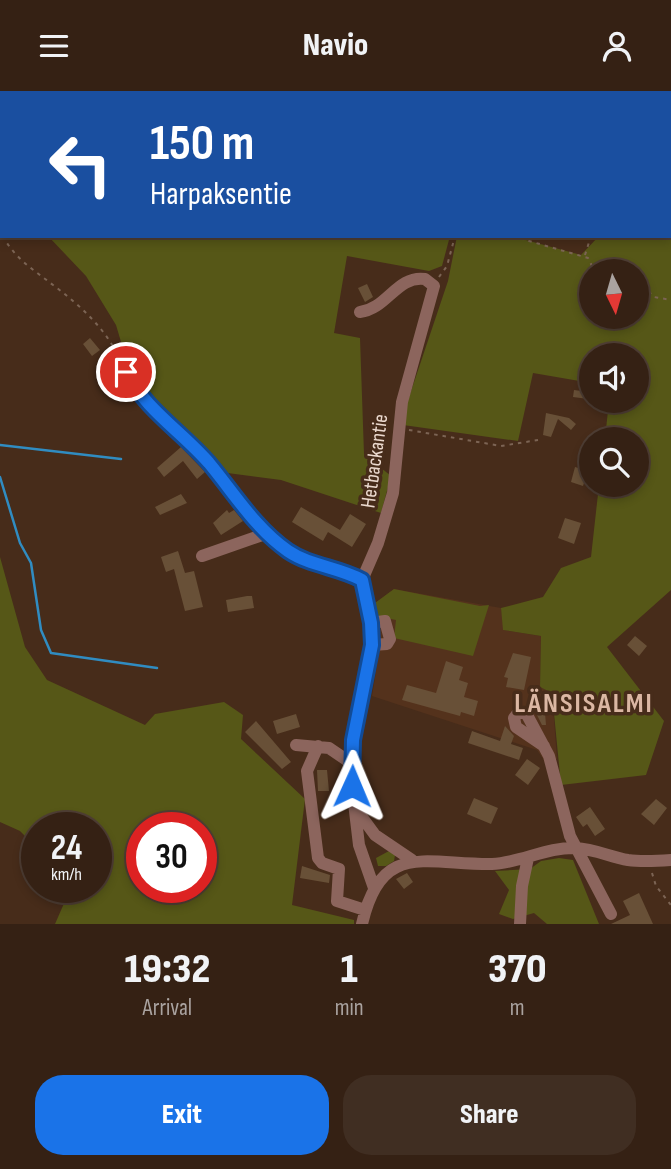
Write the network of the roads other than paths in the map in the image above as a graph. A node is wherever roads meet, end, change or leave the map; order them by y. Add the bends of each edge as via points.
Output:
1 (360, 312) dead end
2 (126, 372) road end
3 (268, 533) junction
4 (202, 556) dead end
5 (362, 580) junction
6 (296, 745) dead end
7 (318, 746) junction
8 (544, 746) dead end
9 (352, 763) junction
10 (354, 806) junction
11 (386, 844) junction
12 (579, 849) junction
13 (528, 858) junction
14 (364, 860) junction
15 (412, 860) junction
16 (671, 860) edge
17 (374, 888) junction
18 (611, 913) dead end
19 (364, 920) edge
20 (520, 924) edge

1 - 5 street, Hetbackantie via 376,308 416,278 434,286 398,429 393,493
2 - 3 street via 154,411 208,462
3 - 4 street
3 - 5 street via 296,556
5 - 9 street via 372,645
6 - 7 street
7 - 9 street via 340,753
7 - 19 street via 307,771 318,858 339,869 337,901
8 - 12 street via 570,836
9 - 10 street
10 - 11 street via 364,825
10 - 14 street
11 - 14 street via 374,846
11 - 15 street
12 - 13 street
12 - 16 street
12 - 18 street
13 - 15 street via 489,864
13 - 20 street
14 - 17 street
15 - 17 street via 393,867
17 - 19 street

